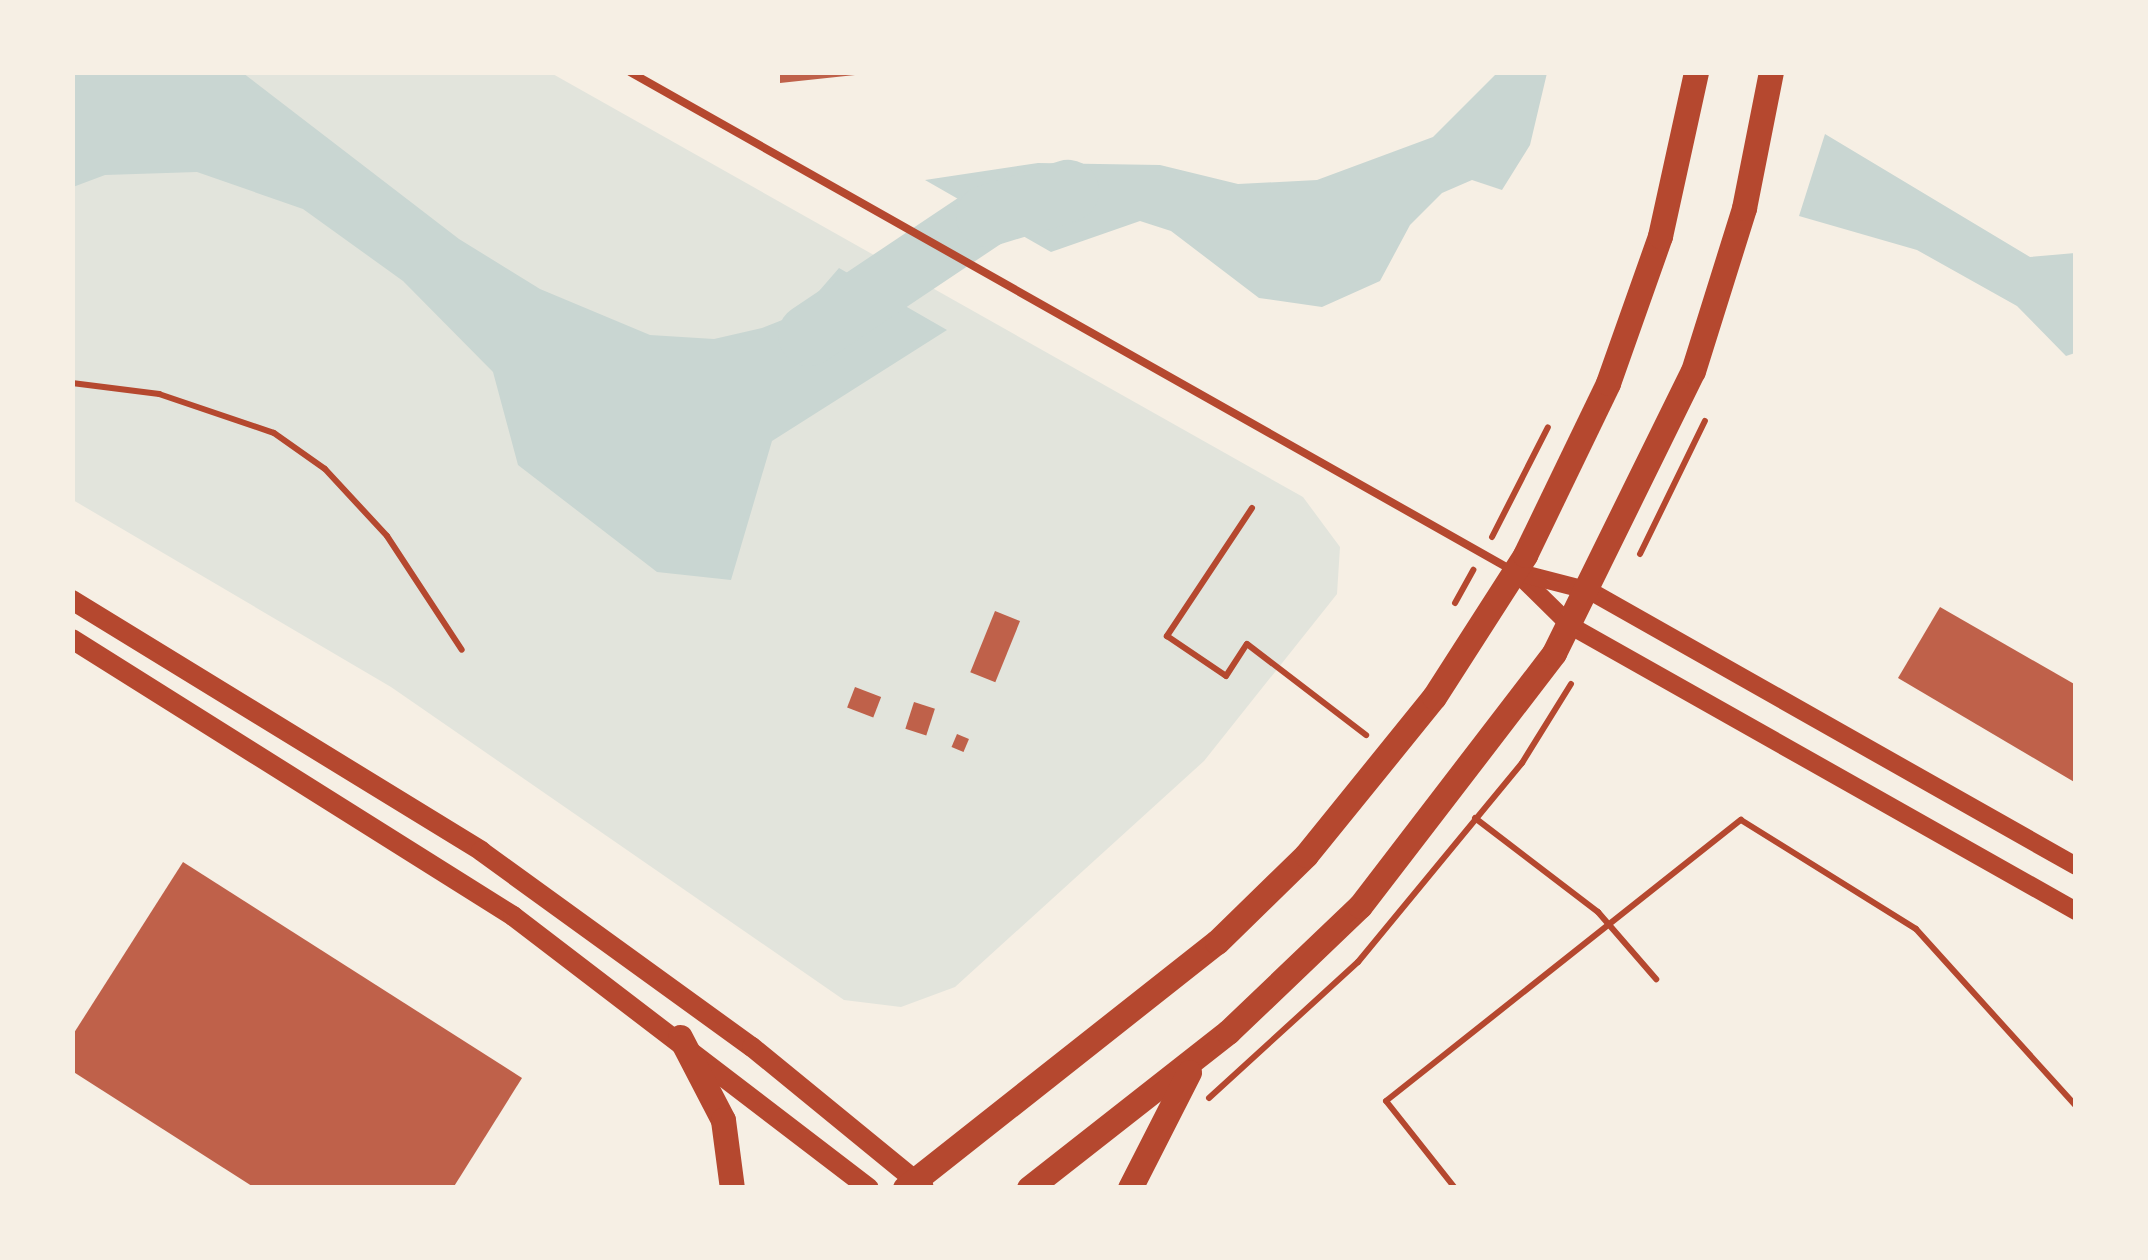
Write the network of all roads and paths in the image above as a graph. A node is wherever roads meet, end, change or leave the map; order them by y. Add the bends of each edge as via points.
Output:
1 (630, 72) edge
2 (1696, 72) edge
3 (1771, 72) edge
4 (72, 383) edge
5 (1252, 508) dead end
6 (1516, 572) junction
7 (1590, 591) junction
8 (72, 600) edge
9 (1571, 626) junction
10 (72, 639) edge
11 (1247, 644) dead end
12 (462, 650) dead end
13 (2076, 866) edge
14 (2076, 911) edge
15 (680, 1038) junction
16 (1200, 1055) junction
17 (2076, 1106) edge
18 (915, 1185) edge
19 (732, 1188) edge
20 (870, 1188) edge
21 (1030, 1188) edge
22 (1130, 1188) edge
23 (1455, 1188) edge

1 - 6 lane
2 - 6 main road via 1664,221 1624,345
3 - 7 main road via 1744,208 1693,371
4 - 12 path via 159,394 274,434 325,469 388,536
5 - 11 path via 1166,636 1226,676
6 - 7 street
6 - 9 street
6 - 18 main road via 1414,724 1292,869 1180,976
7 - 9 main road
7 - 13 street
8 - 18 main road via 520,878
9 - 14 street
9 - 16 main road via 1491,746 1360,906
10 - 15 main road via 409,846
15 - 19 main road via 723,1120
15 - 20 main road
16 - 21 main road
16 - 22 main road
17 - 23 path via 1916,929 1741,820 1386,1101

